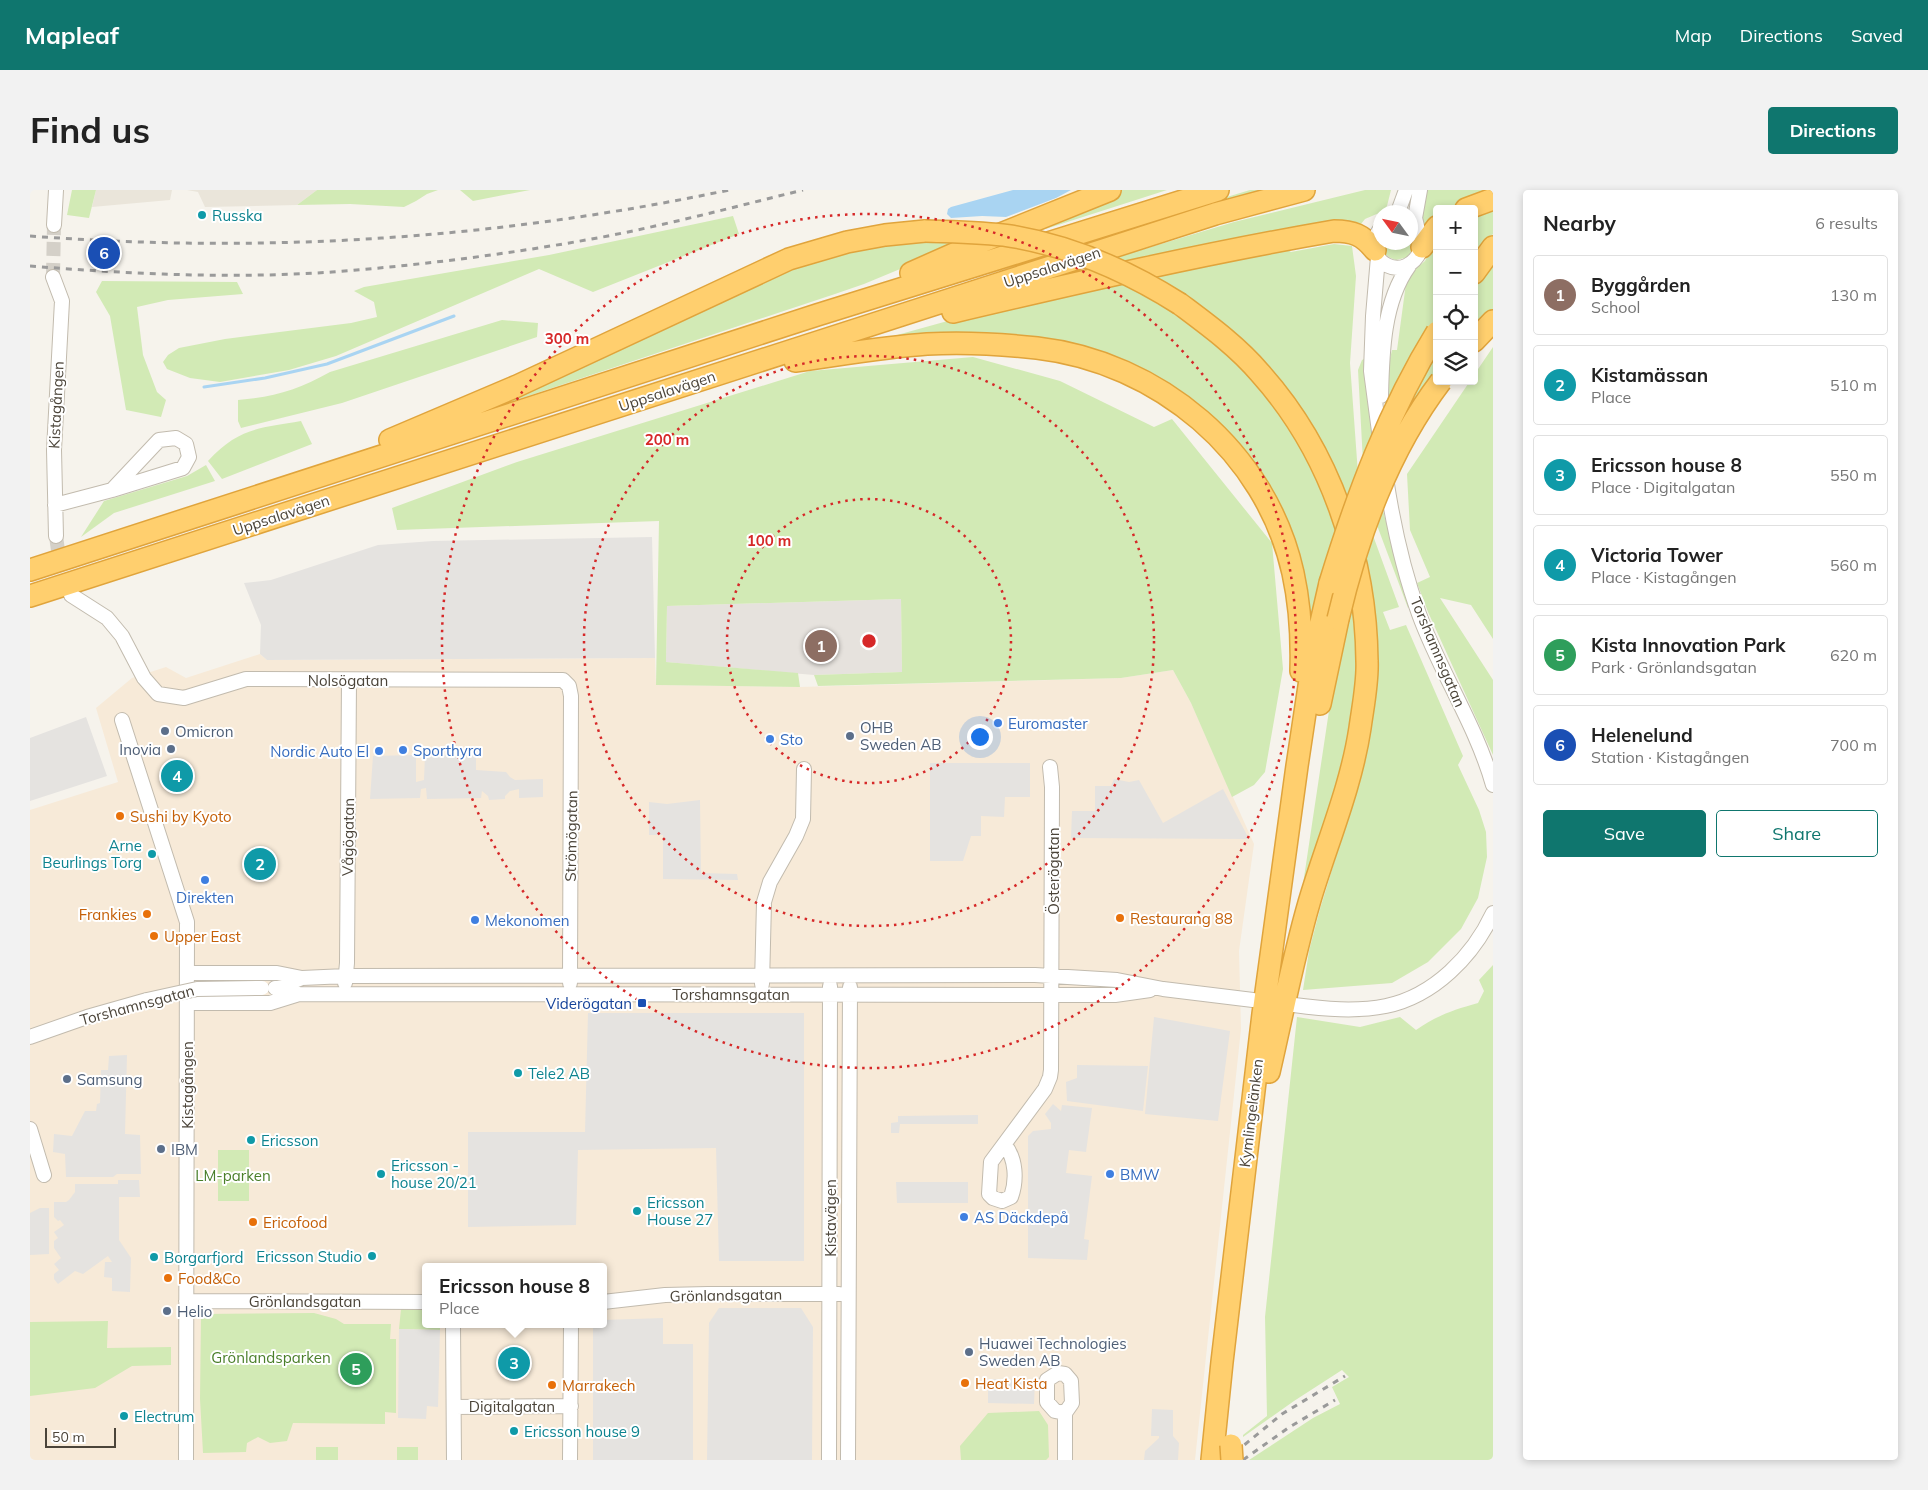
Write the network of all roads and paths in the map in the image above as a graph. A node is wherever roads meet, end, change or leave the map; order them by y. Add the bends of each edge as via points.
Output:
1 (56, 190) edge
2 (1110, 190) edge
3 (1218, 190) edge
4 (1304, 190) edge
5 (1420, 190) edge
6 (1493, 199) edge
7 (1406, 202) edge
8 (1477, 205) edge
9 (54, 225) tunnel mouth
10 (1433, 232) edge
11 (1422, 247) junction
12 (1493, 247) edge
13 (1375, 250) edge
14 (1376, 254) junction
15 (1409, 266) junction
16 (1478, 268) edge
17 (53, 277) tunnel mouth
18 (817, 315) junction
19 (1493, 321) edge
20 (1433, 339) edge
21 (1475, 340) edge
22 (778, 363) junction
23 (1438, 385) edge
24 (608, 410) junction
25 (1379, 427) junction
26 (286, 487) junction
27 (112, 490) junction
28 (55, 505) junction
29 (56, 536) tunnel mouth
30 (30, 570) edge
31 (71, 595) tunnel mouth
32 (30, 596) edge
33 (349, 680) junction
34 (563, 680) joint
35 (122, 720) dead end
36 (1296, 766) junction
37 (1050, 767) dead end
38 (804, 769) dead end
39 (1493, 785) edge
40 (1493, 913) edge
41 (188, 973) junction
42 (569, 975) junction
43 (346, 976) junction
44 (762, 976) junction
45 (830, 976) junction
46 (850, 976) junction
47 (1052, 976) junction
48 (302, 978) junction
49 (277, 988) junction
50 (1163, 989) junction
51 (299, 994) junction
52 (344, 994) junction
53 (570, 994) junction
54 (830, 994) junction
55 (762, 995) junction
56 (850, 995) junction
57 (1052, 995) junction
58 (1253, 1000) dead end
59 (187, 1003) junction
60 (1294, 1005) dead end
61 (30, 1037) edge
62 (1269, 1072) junction
63 (30, 1129) edge
64 (1005, 1144) junction
65 (1013, 1164) junction
66 (44, 1175) dead end
67 (990, 1178) junction
68 (830, 1294) junction
69 (849, 1294) junction
70 (186, 1301) junction
71 (422, 1302) edge
72 (607, 1302) edge
73 (454, 1328) edge
74 (571, 1328) edge
75 (1222, 1362) junction
76 (571, 1406) junction
77 (829, 1406) junction
78 (849, 1406) junction
79 (454, 1407) junction
80 (1065, 1413) dead end
81 (1227, 1450) edge
82 (186, 1460) edge
83 (454, 1460) edge
84 (570, 1460) edge
85 (829, 1460) edge
86 (848, 1460) edge
87 (1065, 1460) edge
88 (1204, 1460) edge

1 - 9 street
2 - 18 highway via 981,242
3 - 18 highway, Uppsalavägen
4 - 24 highway, Uppsalavägen via 1215,214
5 - 7 street
6 - 8 highway
7 - 11 street
10 - 11 highway
11 - 15 street, Torshamnsgatan
12 - 16 highway
13 - 14 street, Torshamnsgatan
14 - 15 street via 1383,263 1393,267
14 - 22 highway via 1367,240 1344,231 1268,243 1092,279 914,321
14 - 25 street, Torshamnsgatan via 1371,371
15 - 25 street, Torshamnsgatan via 1398,284 1388,319
17 - 28 street, Kistagången via 62,301 54,450
18 - 26 highway, Uppsalavägen
19 - 21 highway
20 - 36 highway, bridge via 1392,416 1347,529 1330,583 1314,653
22 - 24 highway
22 - 36 highway via 927,344 1038,348 1119,369 1148,383 1203,421 1245,468 1267,504 1293,572 1302,668
23 - 62 highway, bridge via 1410,427 1372,504 1345,586 1322,692
24 - 32 highway, Uppsalavägen
25 - 39 street, Torshamnsgatan via 1390,507 1419,614
26 - 30 highway, Uppsalavägen
26 - 62 highway, bridge via 612,343 745,278 789,259 846,242 925,231 1010,236 1065,249 1107,264 1180,304 1235,347 1260,372 1309,440 1344,515 1364,608 1368,662 1360,729 1349,779 1308,904
27 - 27 street via 183,468 189,457 186,444 176,438 159,440
27 - 28 street
28 - 29 street, Kistagången
31 - 33 street, Nolsögatan via 106,618 122,636 144,678 158,694 184,698 246,679
33 - 34 street, Nolsögatan
33 - 43 street, Vågögatan
34 - 42 street, Strömögatan via 569,686 571,696
35 - 41 street, Kistagången via 188,922
36 - 75 highway, Kymlingelänken
37 - 47 street, Österögatan
38 - 44 street via 803,818 770,882 764,902
40 - 60 street via 1486,928 1456,966 1412,997 1386,1006 1363,1008
41 - 48 street, Torshamnsgatan via 277,973
41 - 59 street, Kistagången
42 - 43 street, Torshamnsgatan
42 - 44 street, Torshamnsgatan
42 - 53 street, Strömögatan
43 - 48 street, Torshamnsgatan
43 - 52 street, Vågögatan
44 - 45 street, Torshamnsgatan
44 - 55 street
45 - 46 street, Torshamnsgatan
45 - 54 street, Kistavägen
46 - 47 street, Torshamnsgatan
46 - 56 street, Kistavägen
47 - 50 street, Torshamnsgatan via 1117,980
47 - 57 street, Österögatan
48 - 49 street, Torshamnsgatan
49 - 51 street, Torshamnsgatan
49 - 61 street, Torshamnsgatan, bridge via 197,989 87,1017
50 - 57 street, Torshamnsgatan via 1115,995
50 - 58 street, Torshamnsgatan
51 - 52 street, Torshamnsgatan
51 - 59 street, Torshamnsgatan via 270,1003
52 - 53 street, Torshamnsgatan
53 - 55 street, Torshamnsgatan
54 - 55 street, Torshamnsgatan
54 - 56 street, Torshamnsgatan
54 - 68 street, Kistavägen
56 - 57 street, Torshamnsgatan
56 - 69 street, Kistavägen
57 - 64 street, Österögatan via 1050,1077 1045,1089
59 - 70 street, Kistagången
62 - 81 highway, Kymlingelänken
63 - 66 street
64 - 65 street
64 - 67 street, Österögatan via 991,1162
65 - 67 street
65 - 67 street via 1013,1189 1008,1199 1002,1201 989,1194
68 - 69 street, Grönlandsgatan
68 - 72 street, Grönlandsgatan via 665,1295
68 - 77 street, Kistavägen
69 - 78 street, Kistavägen
70 - 71 street, Grönlandsgatan
70 - 82 street, Kistagången
73 - 79 street
74 - 76 street
75 - 81 highway, Kymlingelänken
75 - 88 highway
76 - 79 street, Digitalgatan
76 - 84 street
77 - 78 street
77 - 85 street, Kistavägen
78 - 86 street, Kistavägen
79 - 83 street
80 - 87 street

